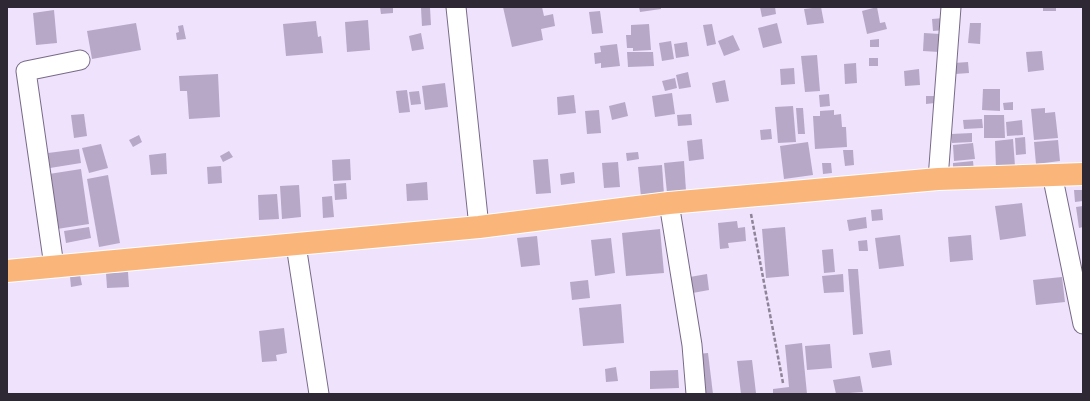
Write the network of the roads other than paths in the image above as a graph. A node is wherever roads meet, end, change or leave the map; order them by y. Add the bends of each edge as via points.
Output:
1 (456, 7) edge
2 (951, 7) edge
3 (80, 60) dead end
4 (1052, 174) junction
5 (1083, 174) edge
6 (938, 179) junction
7 (670, 203) junction
8 (479, 227) junction
9 (296, 245) junction
10 (54, 266) junction
11 (7, 271) edge
12 (1083, 324) edge
13 (319, 394) edge
14 (696, 394) edge

1 - 8 street
2 - 6 street
3 - 10 street via 26,71
4 - 5 highway
4 - 6 highway
4 - 12 street
6 - 7 highway
7 - 8 highway
7 - 14 street via 692,345
8 - 9 highway
9 - 10 highway
9 - 13 street
10 - 11 highway

